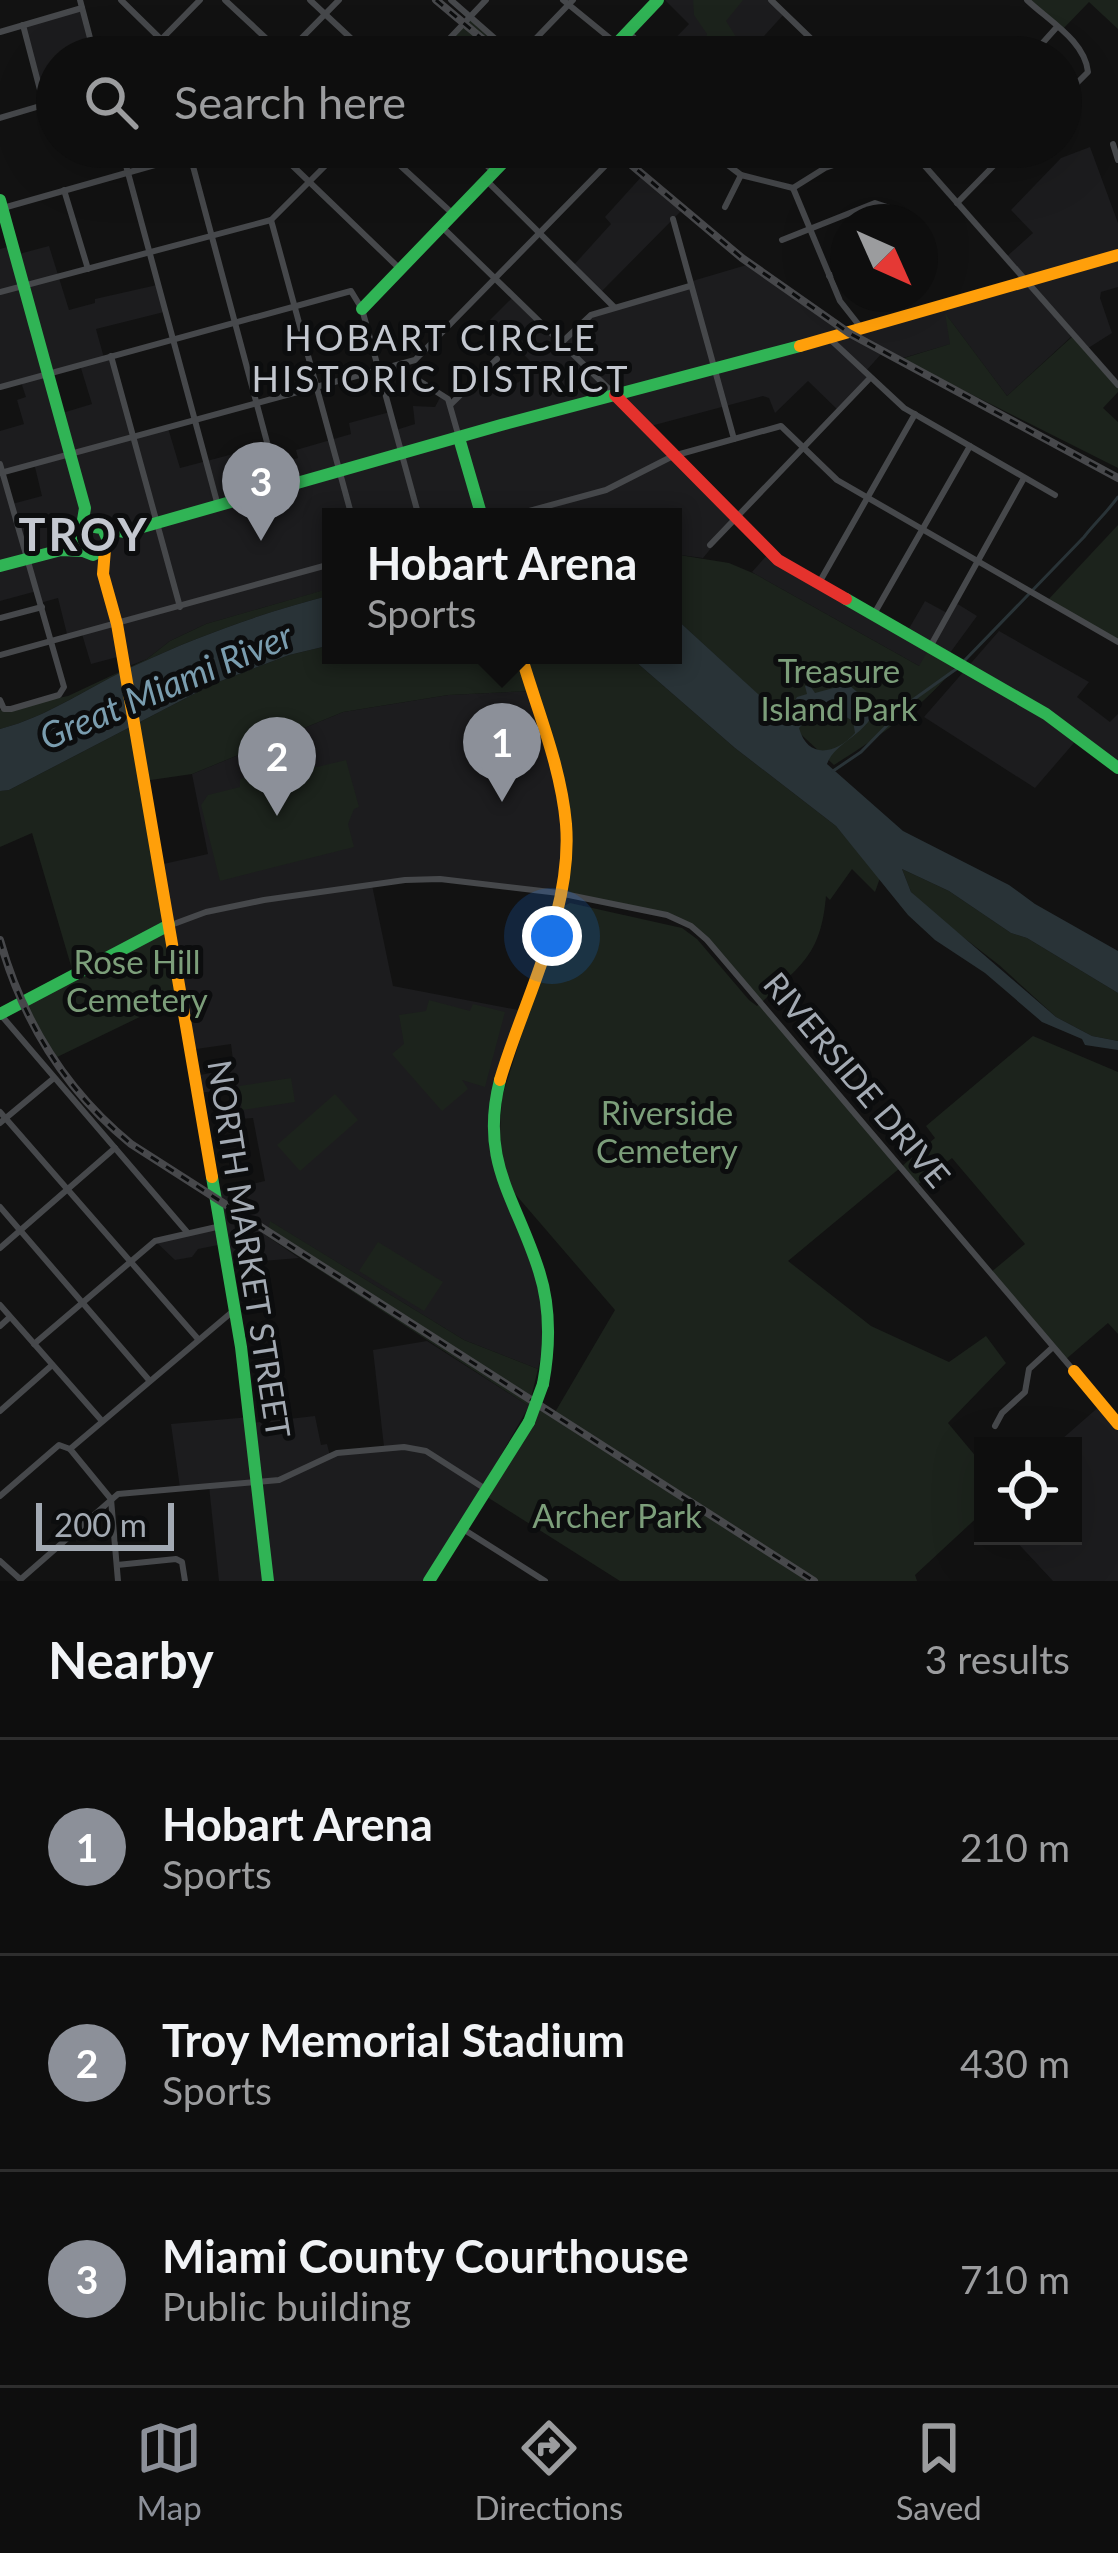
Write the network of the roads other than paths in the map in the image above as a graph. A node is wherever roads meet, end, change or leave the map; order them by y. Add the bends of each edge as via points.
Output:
1 (121, 0) edge
2 (200, 0) edge
3 (225, 0) edge
4 (310, 0) edge
5 (339, 0) edge
6 (452, 0) edge
7 (486, 0) edge
8 (658, 0) edge
9 (771, 0) edge
10 (1027, 0) edge
11 (568, 2) edge
12 (81, 4) edge
13 (326, 14) junction
14 (471, 17) junction
15 (22, 25) junction
16 (1057, 28) junction
17 (0, 32) edge
18 (628, 32) junction
19 (89, 36) edge
20 (157, 36) edge
21 (165, 36) edge
22 (262, 36) edge
23 (305, 36) edge
24 (349, 36) edge
25 (452, 36) edge
26 (493, 36) edge
27 (536, 36) edge
28 (608, 36) edge
29 (624, 36) edge
30 (632, 36) edge
31 (808, 36) edge
32 (1050, 36) edge
33 (1066, 36) edge
34 (1082, 50) edge
35 (36, 76) edge
36 (1082, 79) edge
37 (36, 107) edge
38 (0, 118) edge
39 (1113, 145) dead end
40 (1118, 160) edge
41 (128, 168) edge
42 (143, 168) edge
43 (193, 168) edge
44 (296, 168) edge
45 (323, 168) edge
46 (403, 168) edge
47 (484, 168) edge
48 (498, 168) edge
49 (603, 168) edge
50 (731, 168) edge
51 (829, 168) edge
52 (926, 168) edge
53 (991, 168) edge
54 (129, 172) junction
55 (740, 175) junction
56 (490, 176) junction
57 (310, 181) junction
58 (793, 188) junction
59 (64, 190) junction
60 (956, 203) junction
61 (1, 204) edge
62 (725, 207) dead end
63 (453, 214) junction
64 (673, 219) dead end
65 (271, 220) junction
66 (830, 220) edge
67 (441, 226) junction
68 (808, 228) junction
69 (540, 233) junction
70 (211, 236) junction
71 (782, 240) dead end
72 (148, 253) junction
73 (1117, 257) edge
74 (88, 269) junction
75 (400, 269) junction
76 (829, 277) joint
77 (494, 278) junction
78 (1027, 280) junction
79 (22, 286) junction
80 (690, 286) junction
81 (0, 292) edge
82 (360, 304) junction
83 (296, 307) junction
84 (614, 307) junction
85 (234, 322) junction
86 (862, 329) junction
87 (830, 338) junction
88 (171, 340) junction
89 (560, 344) junction
90 (111, 356) junction
91 (497, 359) dead end
92 (398, 367) junction
93 (715, 367) junction
94 (379, 371) junction
95 (47, 374) junction
96 (870, 378) junction
97 (1118, 385) edge
98 (0, 387) edge
99 (316, 387) junction
100 (615, 395) junction
101 (257, 404) junction
102 (451, 404) junction
103 (915, 414) junction
104 (194, 421) junction
105 (132, 436) junction
106 (459, 438) junction
107 (734, 439) junction
108 (970, 446) junction
109 (804, 448) junction
110 (68, 453) junction
111 (402, 453) junction
112 (673, 456) junction
113 (1, 470) edge
114 (340, 472) junction
115 (1024, 478) junction
116 (279, 487) junction
117 (1055, 495) dead end
118 (867, 498) junction
119 (218, 506) junction
120 (545, 507) joint
121 (350, 508) edge
122 (417, 508) edge
123 (479, 508) edge
124 (541, 508) edge
125 (736, 518) junction
126 (158, 522) junction
127 (104, 525) junction
128 (923, 530) junction
129 (81, 534) junction
130 (710, 545) dead end
131 (61, 550) junction
132 (96, 552) junction
133 (29, 558) junction
134 (979, 562) junction
135 (0, 566) edge
136 (322, 567) edge
137 (819, 583) junction
138 (42, 607) junction
139 (180, 608) junction
140 (874, 614) junction
141 (0, 619) edge
142 (117, 624) junction
143 (51, 642) junction
144 (1118, 642) edge
145 (930, 647) junction
146 (0, 656) edge
147 (524, 664) edge
148 (2, 705) edge
149 (1118, 768) edge
150 (559, 893) junction
151 (170, 925) junction
152 (0, 1014) edge
153 (55, 1078) junction
154 (2, 1118) edge
155 (116, 1148) junction
156 (68, 1189) junction
157 (0, 1208) edge
158 (221, 1226) junction
159 (20, 1231) junction
160 (188, 1232) junction
161 (0, 1248) edge
162 (131, 1261) junction
163 (82, 1304) junction
164 (0, 1305) edge
165 (235, 1310) junction
166 (10, 1317) junction
167 (0, 1326) edge
168 (198, 1340) junction
169 (34, 1344) junction
170 (1053, 1346) junction
171 (51, 1366) junction
172 (1074, 1371) joint
173 (149, 1380) junction
174 (0, 1411) edge
175 (102, 1420) junction
176 (1118, 1424) edge
177 (995, 1426) dead end
178 (70, 1449) junction
179 (258, 1482) junction
180 (487, 1490) junction
181 (0, 1496) edge
182 (111, 1499) junction
183 (463, 1528) junction
184 (0, 1561) edge
185 (117, 1565) junction
186 (22, 1580) edge
187 (118, 1581) edge
188 (185, 1581) edge
189 (268, 1581) edge
190 (429, 1581) edge
191 (545, 1581) edge

1 - 20 street
2 - 21 street
3 - 22 street
4 - 13 street
5 - 13 street
6 - 14 street
7 - 14 street
8 - 18 main road
9 - 31 street
10 - 16 street
11 - 27 street
11 - 28 street
12 - 15 street
12 - 19 street
13 - 23 street
13 - 24 street
14 - 25 street
14 - 26 street
15 - 17 street
15 - 35 street
16 - 32 street
16 - 33 street
18 - 29 main road
18 - 30 street
34 - 36 street
37 - 38 street
39 - 40 street
41 - 54 street
42 - 54 street
43 - 70 street
44 - 57 street
45 - 57 street
46 - 63 street
47 - 56 street
48 - 56 main road
49 - 69 street
50 - 55 street
51 - 58 street
52 - 60 street
53 - 60 street
54 - 59 street
54 - 72 street
55 - 58 street
55 - 62 street
56 - 63 main road
56 - 69 street
57 - 65 street
57 - 75 street
58 - 68 street
59 - 61 street
59 - 74 street
60 - 78 street
61 - 79 main road
63 - 67 main road
64 - 80 street
65 - 70 street
65 - 83 street
66 - 68 street
67 - 75 main road
67 - 77 street
68 - 71 street
68 - 76 street
69 - 77 street
69 - 84 street
70 - 72 street
70 - 85 street
72 - 74 street
72 - 88 street
73 - 78 main road
74 - 79 street
75 - 82 main road
76 - 86 street
77 - 89 street
77 - 92 street via 422,355
78 - 86 main road
78 - 97 street
79 - 81 street
79 - 95 main road
80 - 84 street
80 - 93 street
82 - 83 street via 351,291
82 - 94 street
83 - 85 street
83 - 99 street
84 - 89 street via 591,315
85 - 88 street
85 - 101 street
86 - 87 main road
87 - 93 main road
87 - 96 street
88 - 90 street
88 - 104 street
89 - 100 street
90 - 95 street
90 - 105 street
91 - 102 street
92 - 94 street
92 - 102 street
93 - 100 main road
93 - 107 street
94 - 99 street
94 - 111 street
95 - 98 street
95 - 110 main road
96 - 103 street
96 - 109 street
99 - 101 street
99 - 114 street
100 - 106 main road
100 - 112 main road
101 - 104 street
101 - 116 street
102 - 106 street
103 - 108 street
103 - 118 street
104 - 105 street
104 - 119 street
105 - 110 street
105 - 126 street
106 - 111 main road
106 - 123 main road
107 - 109 street via 781,426
107 - 112 street
108 - 115 street
108 - 128 street
109 - 118 street
109 - 125 street
110 - 113 street
110 - 127 main road
111 - 114 main road
111 - 122 street
112 - 120 street via 606,490
112 - 125 main road
113 - 133 street
114 - 116 main road
114 - 121 street
115 - 117 street
115 - 134 street
116 - 119 main road
118 - 128 street
118 - 137 street
119 - 126 main road
120 - 124 street
125 - 130 street
125 - 137 main road via 769,553
126 - 127 main road
126 - 139 street
127 - 129 main road
127 - 132 main road
128 - 134 street
128 - 140 street
129 - 131 main road
129 - 132 main road
131 - 132 main road
131 - 133 main road
132 - 142 main road, NORTH MARKET STREET
133 - 135 main road
133 - 138 street
134 - 144 street
134 - 145 street
136 - 139 street
137 - 140 main road
138 - 141 street
138 - 143 street
139 - 142 street
140 - 145 main road
142 - 143 street
142 - 151 main road, NORTH MARKET STREET
143 - 146 street
143 - 148 street via 64,692
145 - 149 main road
147 - 150 main road via 565,814
150 - 151 street, RIVERSIDE DRIVE via 405,880 264,900
150 - 170 street, RIVERSIDE DRIVE via 674,917 702,934
150 - 180 main road, bridge via 492,1125 500,1178 546,1297 549,1341 529,1422
151 - 152 main road
151 - 158 main road, NORTH MARKET STREET
152 - 153 street
153 - 154 street
153 - 155 street
154 - 156 street
155 - 156 street
155 - 160 street
156 - 159 street
156 - 162 street
157 - 159 street
158 - 160 street
158 - 165 main road, NORTH MARKET STREET
159 - 161 street
159 - 163 street
160 - 162 street via 155,1240
162 - 163 street
162 - 168 street
163 - 169 street
163 - 173 street
164 - 166 street
165 - 168 street
165 - 179 main road, NORTH MARKET STREET
166 - 167 street
166 - 169 street
168 - 173 street
169 - 171 street
170 - 172 street, RIVERSIDE DRIVE
170 - 177 street
171 - 174 street
171 - 175 street
172 - 176 main road
173 - 175 street
175 - 178 street
178 - 181 street via 59,1445
178 - 182 street
179 - 180 street via 337,1453 404,1447 426,1451
179 - 182 street
179 - 189 main road, NORTH MARKET STREET
180 - 183 main road
182 - 185 street
182 - 186 street
183 - 190 main road
183 - 191 street
184 - 186 street
185 - 187 street
185 - 188 street via 182,1562

